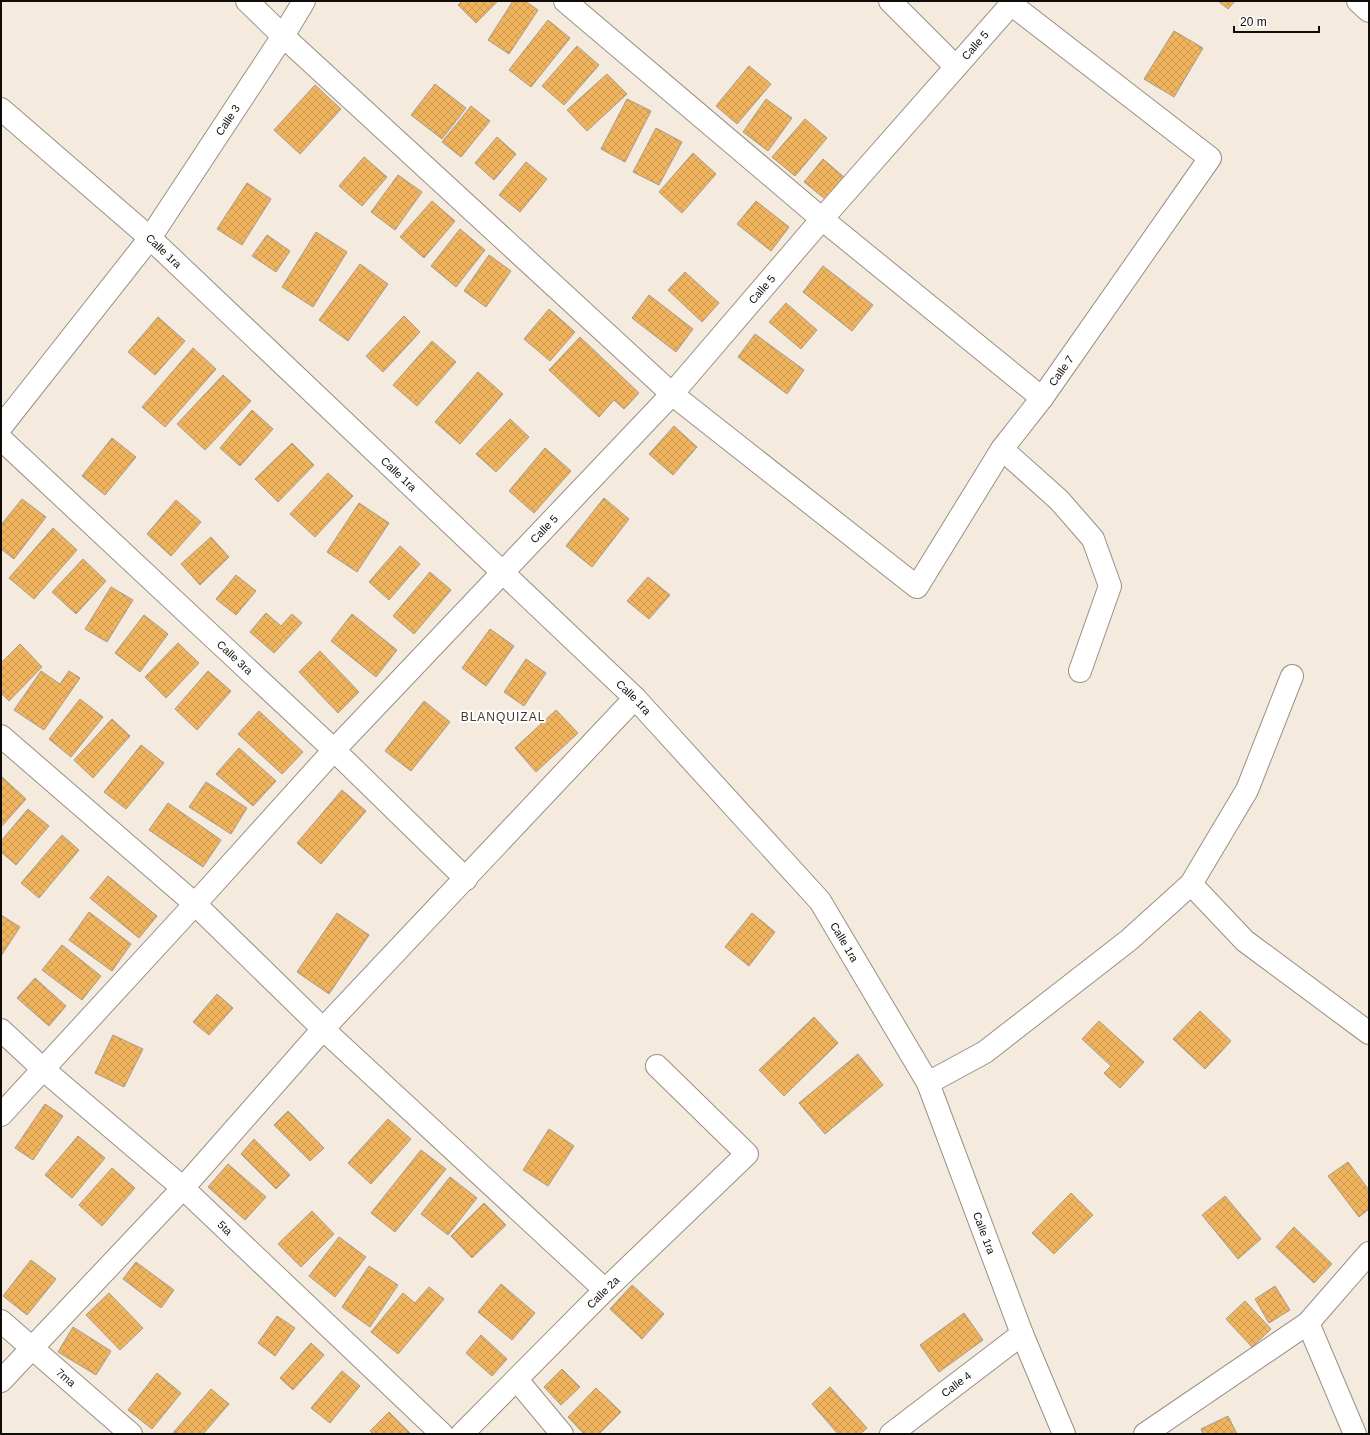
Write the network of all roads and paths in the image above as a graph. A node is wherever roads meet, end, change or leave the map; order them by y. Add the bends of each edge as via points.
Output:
1 (247, 1) edge
2 (304, 1) edge
3 (565, 1) edge
4 (890, 1) edge
5 (1358, 1) edge
6 (1013, 3) edge
7 (1369, 11) edge
8 (283, 36) junction
9 (956, 67) junction
10 (1, 109) edge
11 (822, 219) junction
12 (150, 238) junction
13 (672, 394) junction
14 (1042, 398) junction
15 (1, 427) edge
16 (1, 439) edge
17 (1002, 449) junction
18 (503, 572) junction
19 (1080, 671) dead end
20 (1292, 676) dead end
21 (635, 698) junction
22 (1, 736) edge
23 (334, 750) junction
24 (466, 879) junction
25 (1191, 884) junction
26 (195, 904) junction
27 (323, 1029) junction
28 (1, 1030) edge
29 (1369, 1033) edge
30 (656, 1066) dead end
31 (44, 1070) junction
32 (928, 1083) junction
33 (1, 1115) edge
34 (183, 1188) junction
35 (1369, 1253) edge
36 (605, 1290) junction
37 (1, 1321) edge
38 (1308, 1323) junction
39 (1022, 1334) junction
40 (32, 1349) junction
41 (517, 1380) junction
42 (1, 1381) edge
43 (131, 1434) edge
44 (442, 1434) edge
45 (462, 1434) edge
46 (562, 1434) edge
47 (891, 1434) edge
48 (1064, 1434) edge
49 (1145, 1434) edge
50 (1355, 1434) edge

1 - 8 street
2 - 8 street, Calle 3
3 - 11 street
4 - 9 street
5 - 7 street
6 - 9 street, Calle 5
6 - 14 street, Calle 7 via 1210,158
8 - 12 street, Calle 3
8 - 13 street
9 - 11 street, Calle 5
10 - 12 street, Calle 1ra
11 - 13 street, Calle 5
11 - 14 street
12 - 15 street, Calle 3
12 - 18 street, Calle 1ra
13 - 17 street, Calle 7 via 917,586
13 - 18 street, Calle 5
14 - 17 street, Calle 7
16 - 23 street, Calle 3ra
17 - 19 street via 1059,500 1093,539 1110,586
18 - 21 street, Calle 1ra
18 - 23 street, Calle 5
20 - 25 street via 1247,790
21 - 24 street
21 - 32 street, Calle 1ra via 820,901
22 - 26 street
23 - 24 street, Calle 3ra
23 - 26 street, Calle 5
24 - 27 street
25 - 29 street via 1245,941
25 - 32 street via 1129,940 984,1052
26 - 27 street
26 - 31 street, Calle 5
27 - 34 street
27 - 36 street
28 - 31 street, 5ta
30 - 36 street, Calle 2a via 747,1154
31 - 33 street, Calle 5
31 - 34 street, 5ta
32 - 39 street, Calle 1ra
34 - 40 street
34 - 44 street, 5ta
35 - 38 street
36 - 41 street, Calle 2a
37 - 40 street, 7ma
38 - 49 street
38 - 50 street
39 - 47 street, Calle 4
39 - 48 street, Calle 1ra
40 - 42 street
40 - 43 street, 7ma
41 - 45 street, Calle 2a
41 - 46 street

